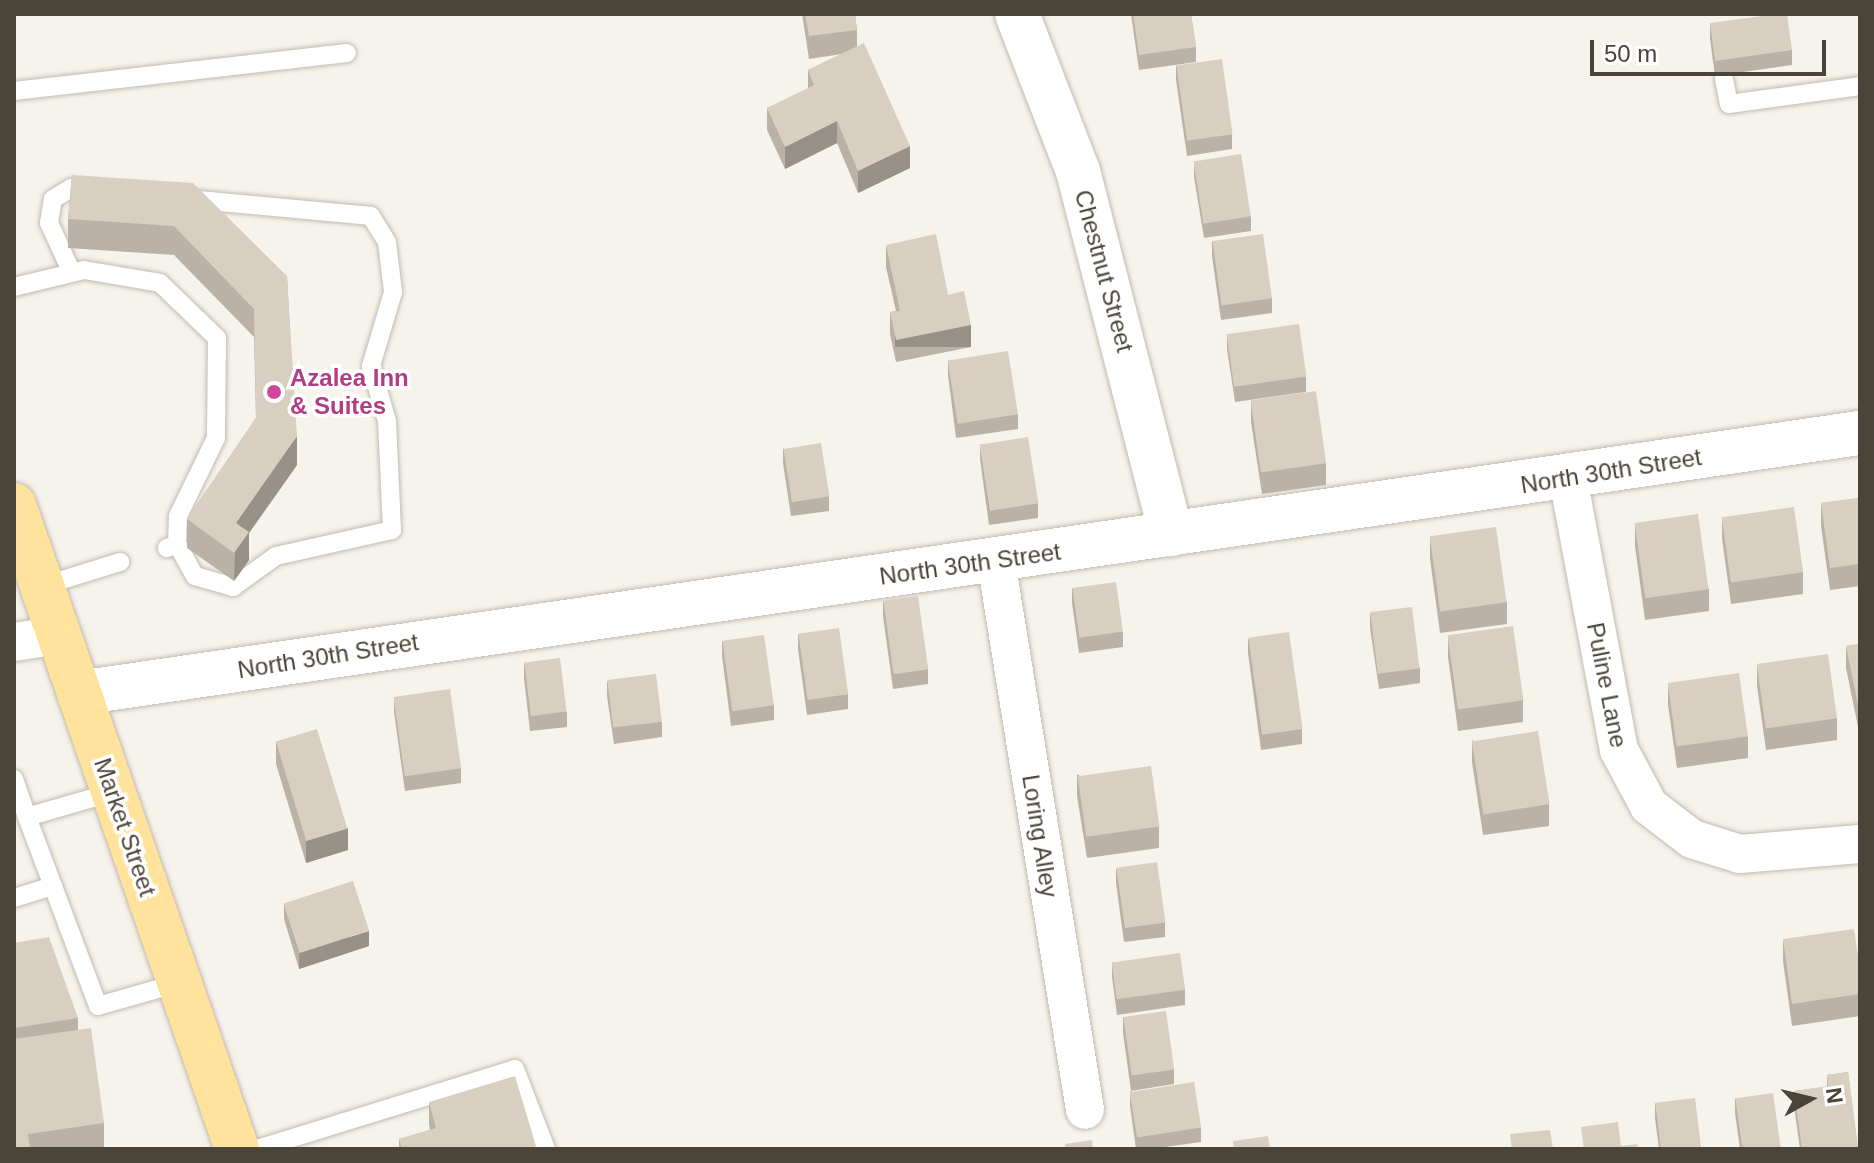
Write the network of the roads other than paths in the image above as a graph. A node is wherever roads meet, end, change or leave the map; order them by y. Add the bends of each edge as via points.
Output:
1 (1017, 14) edge
2 (347, 53) dead end
3 (1724, 79) dead end
4 (1860, 86) edge
5 (14, 91) edge
6 (118, 193) edge
7 (166, 197) edge
8 (71, 271) junction
9 (14, 287) edge
10 (1860, 433) edge
11 (1568, 478) junction
12 (14, 505) edge
13 (1171, 534) junction
14 (996, 561) junction
15 (120, 562) dead end
16 (42, 586) junction
17 (59, 635) junction
18 (14, 642) edge
19 (79, 693) junction
20 (14, 779) edge
21 (113, 792) junction
22 (27, 817) junction
23 (1860, 844) edge
24 (53, 886) junction
25 (14, 898) edge
26 (179, 983) junction
27 (1085, 1110) dead end
28 (237, 1149) edge
29 (257, 1149) edge
30 (546, 1149) edge

1 - 13 street, Chestnut Street via 1078,171
2 - 5 lane
3 - 4 lane via 1729,104
6 - 8 lane via 71,188 53,199 49,223
7 - 8 lane via 371,216 387,242 393,292 371,366 387,421 392,530 381,538 276,556 233,587 195,576 172,546 178,516 216,438 217,338 160,283
8 - 9 lane
10 - 11 street, North 30th Street
11 - 13 street, North 30th Street
11 - 23 street, Puline Lane via 1619,750 1649,806 1692,839 1740,854
12 - 16 main road, Market Street
13 - 14 street, North 30th Street
14 - 19 street, North 30th Street
14 - 27 street, Loring Alley
15 - 16 lane
16 - 17 main road, Market Street
17 - 18 street
17 - 19 main road, Market Street
19 - 21 main road, Market Street
20 - 22 lane
21 - 22 lane
21 - 26 main road, Market Street
22 - 24 lane
24 - 25 lane
24 - 26 lane via 98,1006
26 - 28 main road, Market Street
29 - 30 lane via 515,1069

